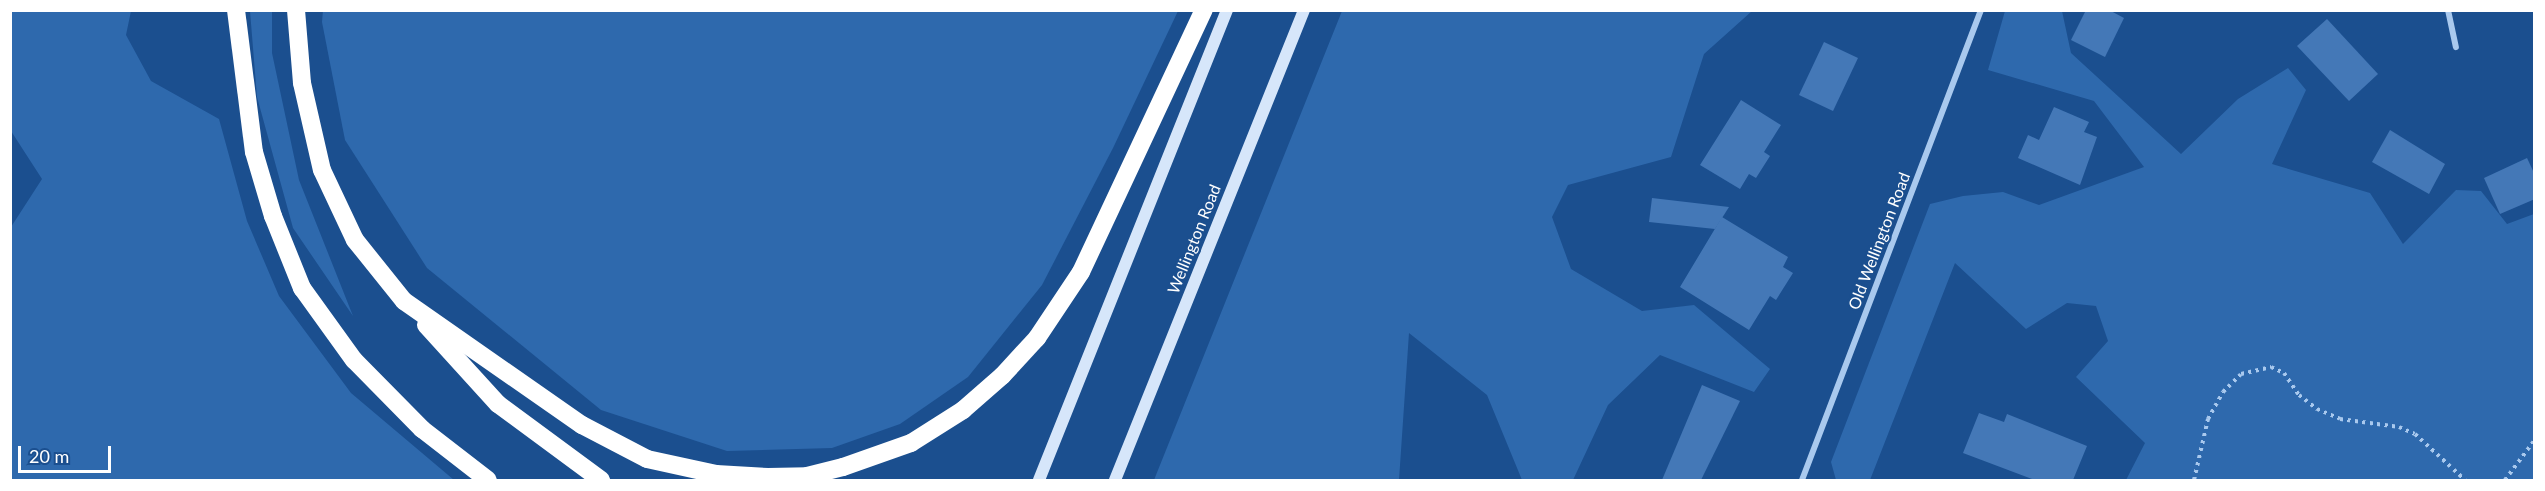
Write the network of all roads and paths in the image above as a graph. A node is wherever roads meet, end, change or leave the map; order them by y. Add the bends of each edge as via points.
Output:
1 (236, 10) edge
2 (296, 10) edge
3 (1204, 10) edge
4 (1227, 10) edge
5 (1304, 10) edge
6 (1980, 10) edge
7 (2448, 10) edge
8 (2456, 47) dead end
9 (404, 301) junction
10 (2535, 441) edge
11 (488, 480) edge
12 (601, 480) edge
13 (1039, 480) edge
14 (1115, 480) edge
15 (1802, 480) edge
16 (2193, 480) edge
17 (2465, 480) edge
18 (2505, 480) edge

1 - 11 highway via 254,152 273,216 302,288 354,360 422,429
2 - 9 highway via 302,83 322,170 355,240
3 - 9 highway via 1081,272 1037,338 963,410 912,443 878,457 807,476 768,477 716,474 647,459 582,425
4 - 13 main road
5 - 14 main road, Wellington Road
6 - 15 street, Old Wellington Road
7 - 8 street
9 - 12 highway via 498,404
10 - 18 path
16 - 17 path via 2208,419 2223,392 2241,374 2271,367 2284,373 2299,395 2317,410 2340,419 2399,427 2415,434

